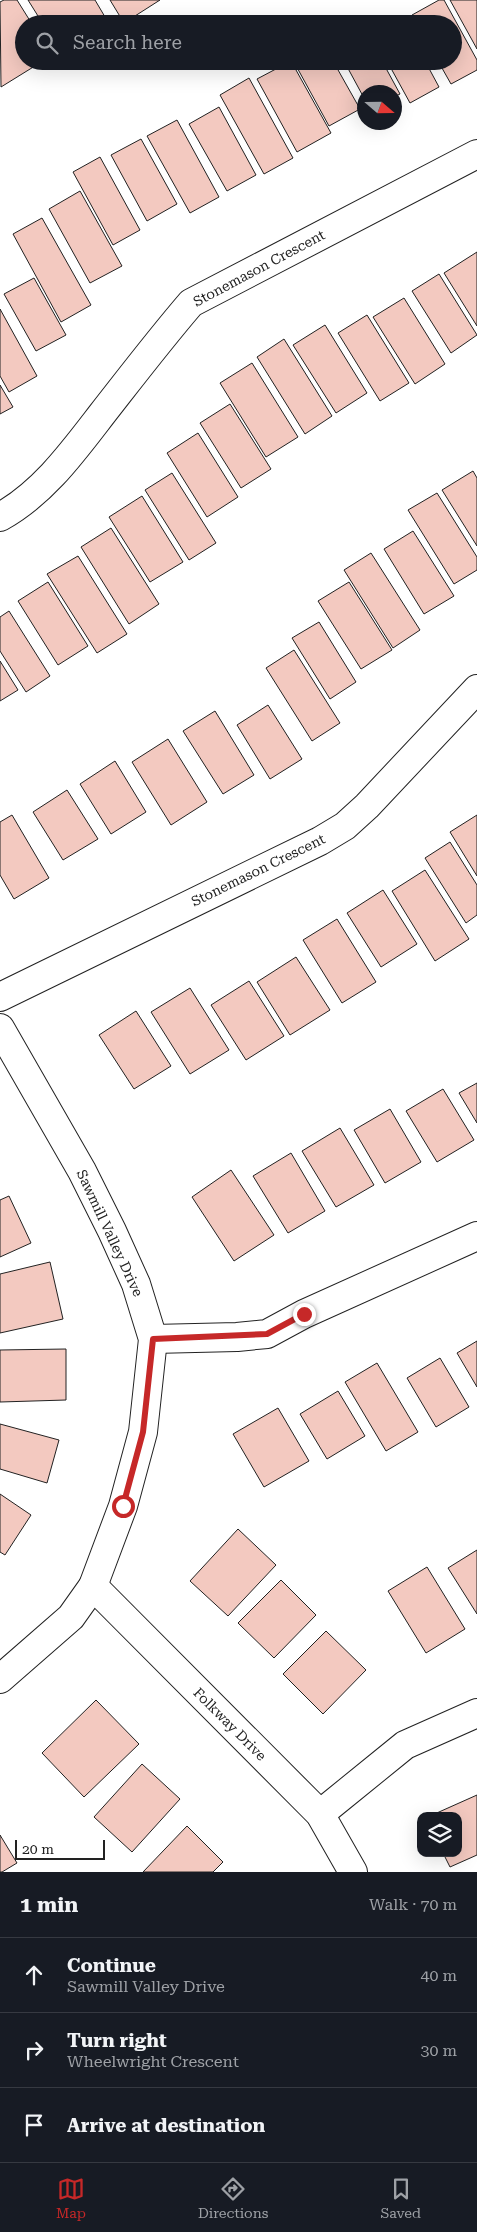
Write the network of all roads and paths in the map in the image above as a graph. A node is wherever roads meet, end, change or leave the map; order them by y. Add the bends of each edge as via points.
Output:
1 (477, 154) edge
2 (0, 518) edge
3 (477, 689) edge
4 (0, 997) edge
5 (0, 1028) edge
6 (477, 1236) edge
7 (153, 1339) junction
8 (93, 1586) junction
9 (0, 1679) edge
10 (477, 1713) edge
11 (320, 1814) junction
12 (353, 1872) edge

1 - 2 street, Stonemason Crescent via 191,303 61,466 22,505
3 - 4 street, Stonemason Crescent via 345,826
5 - 7 street, Sawmill Valley Drive via 82,1171 112,1231 136,1284
6 - 7 street via 267,1334
7 - 8 street, Sawmill Valley Drive via 143,1432 123,1506
8 - 9 street, Sawmill Valley Drive via 71,1617
8 - 11 street, Folkway Drive
10 - 11 street via 405,1745
11 - 12 street, Folkway Drive

